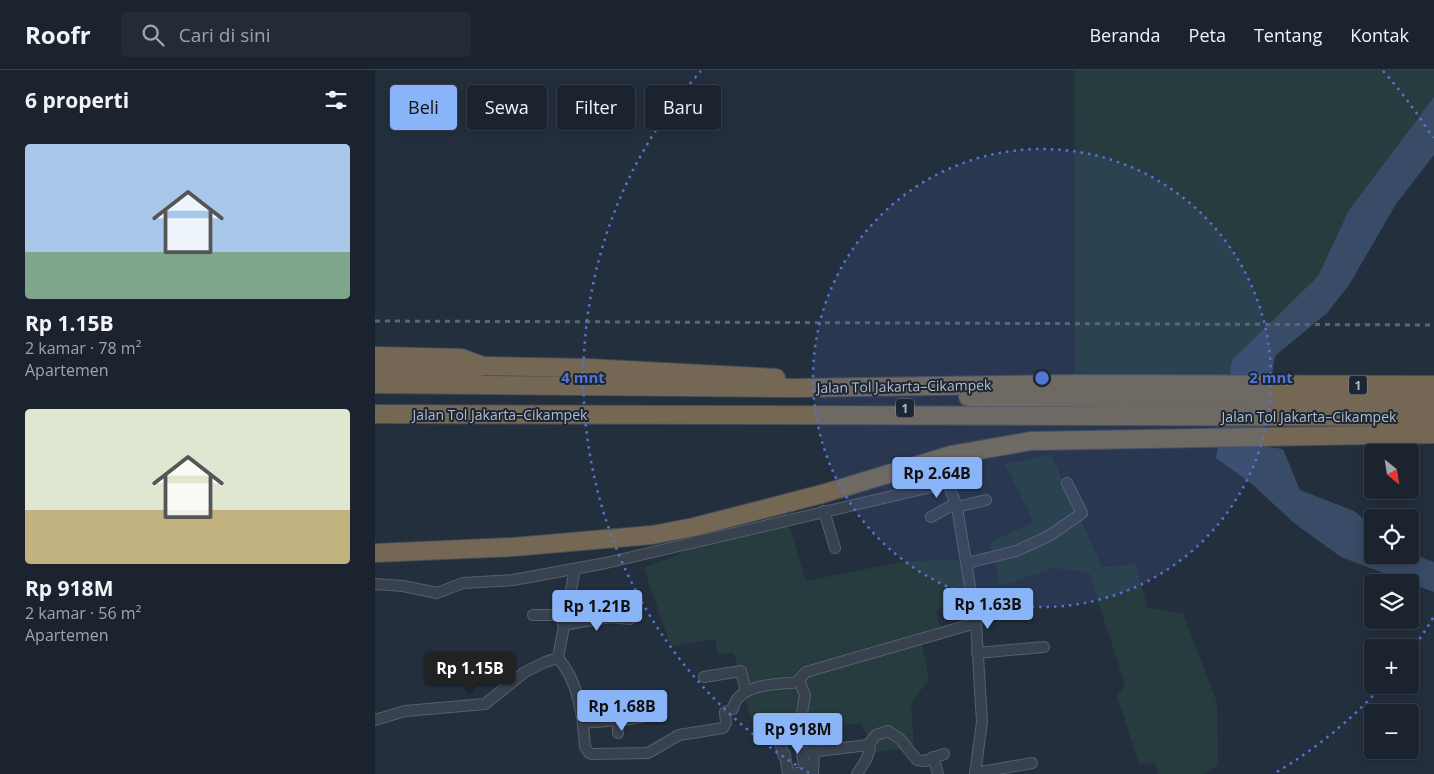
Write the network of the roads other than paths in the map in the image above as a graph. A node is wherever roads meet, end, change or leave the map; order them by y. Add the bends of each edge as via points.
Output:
1 (375, 356) edge
2 (483, 366) junction
3 (375, 370) edge
4 (375, 384) edge
5 (1434, 385) edge
6 (795, 388) junction
7 (375, 396) edge
8 (1434, 400) edge
9 (375, 408) edge
10 (1434, 409) edge
11 (375, 414) edge
12 (1434, 417) edge
13 (1434, 434) edge
14 (1067, 483) dead end
15 (986, 500) dead end
16 (957, 505) junction
17 (824, 511) junction
18 (931, 517) dead end
19 (835, 548) dead end
20 (375, 553) edge
21 (967, 563) junction
22 (575, 569) junction
23 (375, 584) edge
24 (533, 616) dead end
25 (564, 620) junction
26 (630, 620) dead end
27 (976, 623) junction
28 (1044, 647) dead end
29 (977, 653) junction
30 (559, 658) junction
31 (704, 676) dead end
32 (799, 680) junction
33 (746, 691) junction
34 (656, 714) dead end
35 (375, 720) edge
36 (618, 720) junction
37 (583, 723) junction
38 (618, 733) dead end
39 (780, 742) dead end
40 (868, 745) junction
41 (814, 753) junction
42 (944, 754) dead end
43 (933, 757) junction
44 (1032, 763) dead end
45 (975, 773) edge
46 (789, 774) edge
47 (813, 774) edge
48 (857, 774) edge
49 (938, 774) edge

1 - 2 highway via 461,358
2 - 3 highway via 461,372
2 - 6 highway via 771,376
4 - 6 highway, Jalan Tol Jakarta–Cikampek / 1
5 - 6 highway, Jalan Tol Jakarta–Cikampek / 1
7 - 8 highway, 1
9 - 10 highway, 1
11 - 12 highway, Jalan Tol Jakarta–Cikampek / 1
13 - 20 highway via 1031,441 951,455 822,494 653,535 513,547
14 - 21 street via 1082,513 1049,536 1016,551
15 - 16 street
16 - 17 street via 951,485 945,482
16 - 18 street
16 - 21 street
17 - 19 street
17 - 22 street
21 - 27 street
22 - 23 street via 513,580 463,583 437,593
22 - 25 street
24 - 25 street
25 - 26 street via 611,617
25 - 30 street
27 - 29 street
27 - 32 street via 806,672
28 - 29 street
29 - 45 street via 981,722
30 - 35 street via 525,672 485,704 405,711
30 - 37 street via 575,691
31 - 33 street via 741,671
32 - 33 street
32 - 41 street via 805,696 801,719
33 - 37 street via 737,698 733,709 725,712 723,728 679,735 649,753 589,754 585,747
34 - 36 street
36 - 37 street
36 - 38 street
39 - 46 street
40 - 41 street
40 - 43 street via 877,735 888,731 917,760
40 - 48 street via 870,749 866,760
41 - 46 street via 802,754 805,772
41 - 47 street
42 - 43 street
43 - 49 street
44 - 45 street

